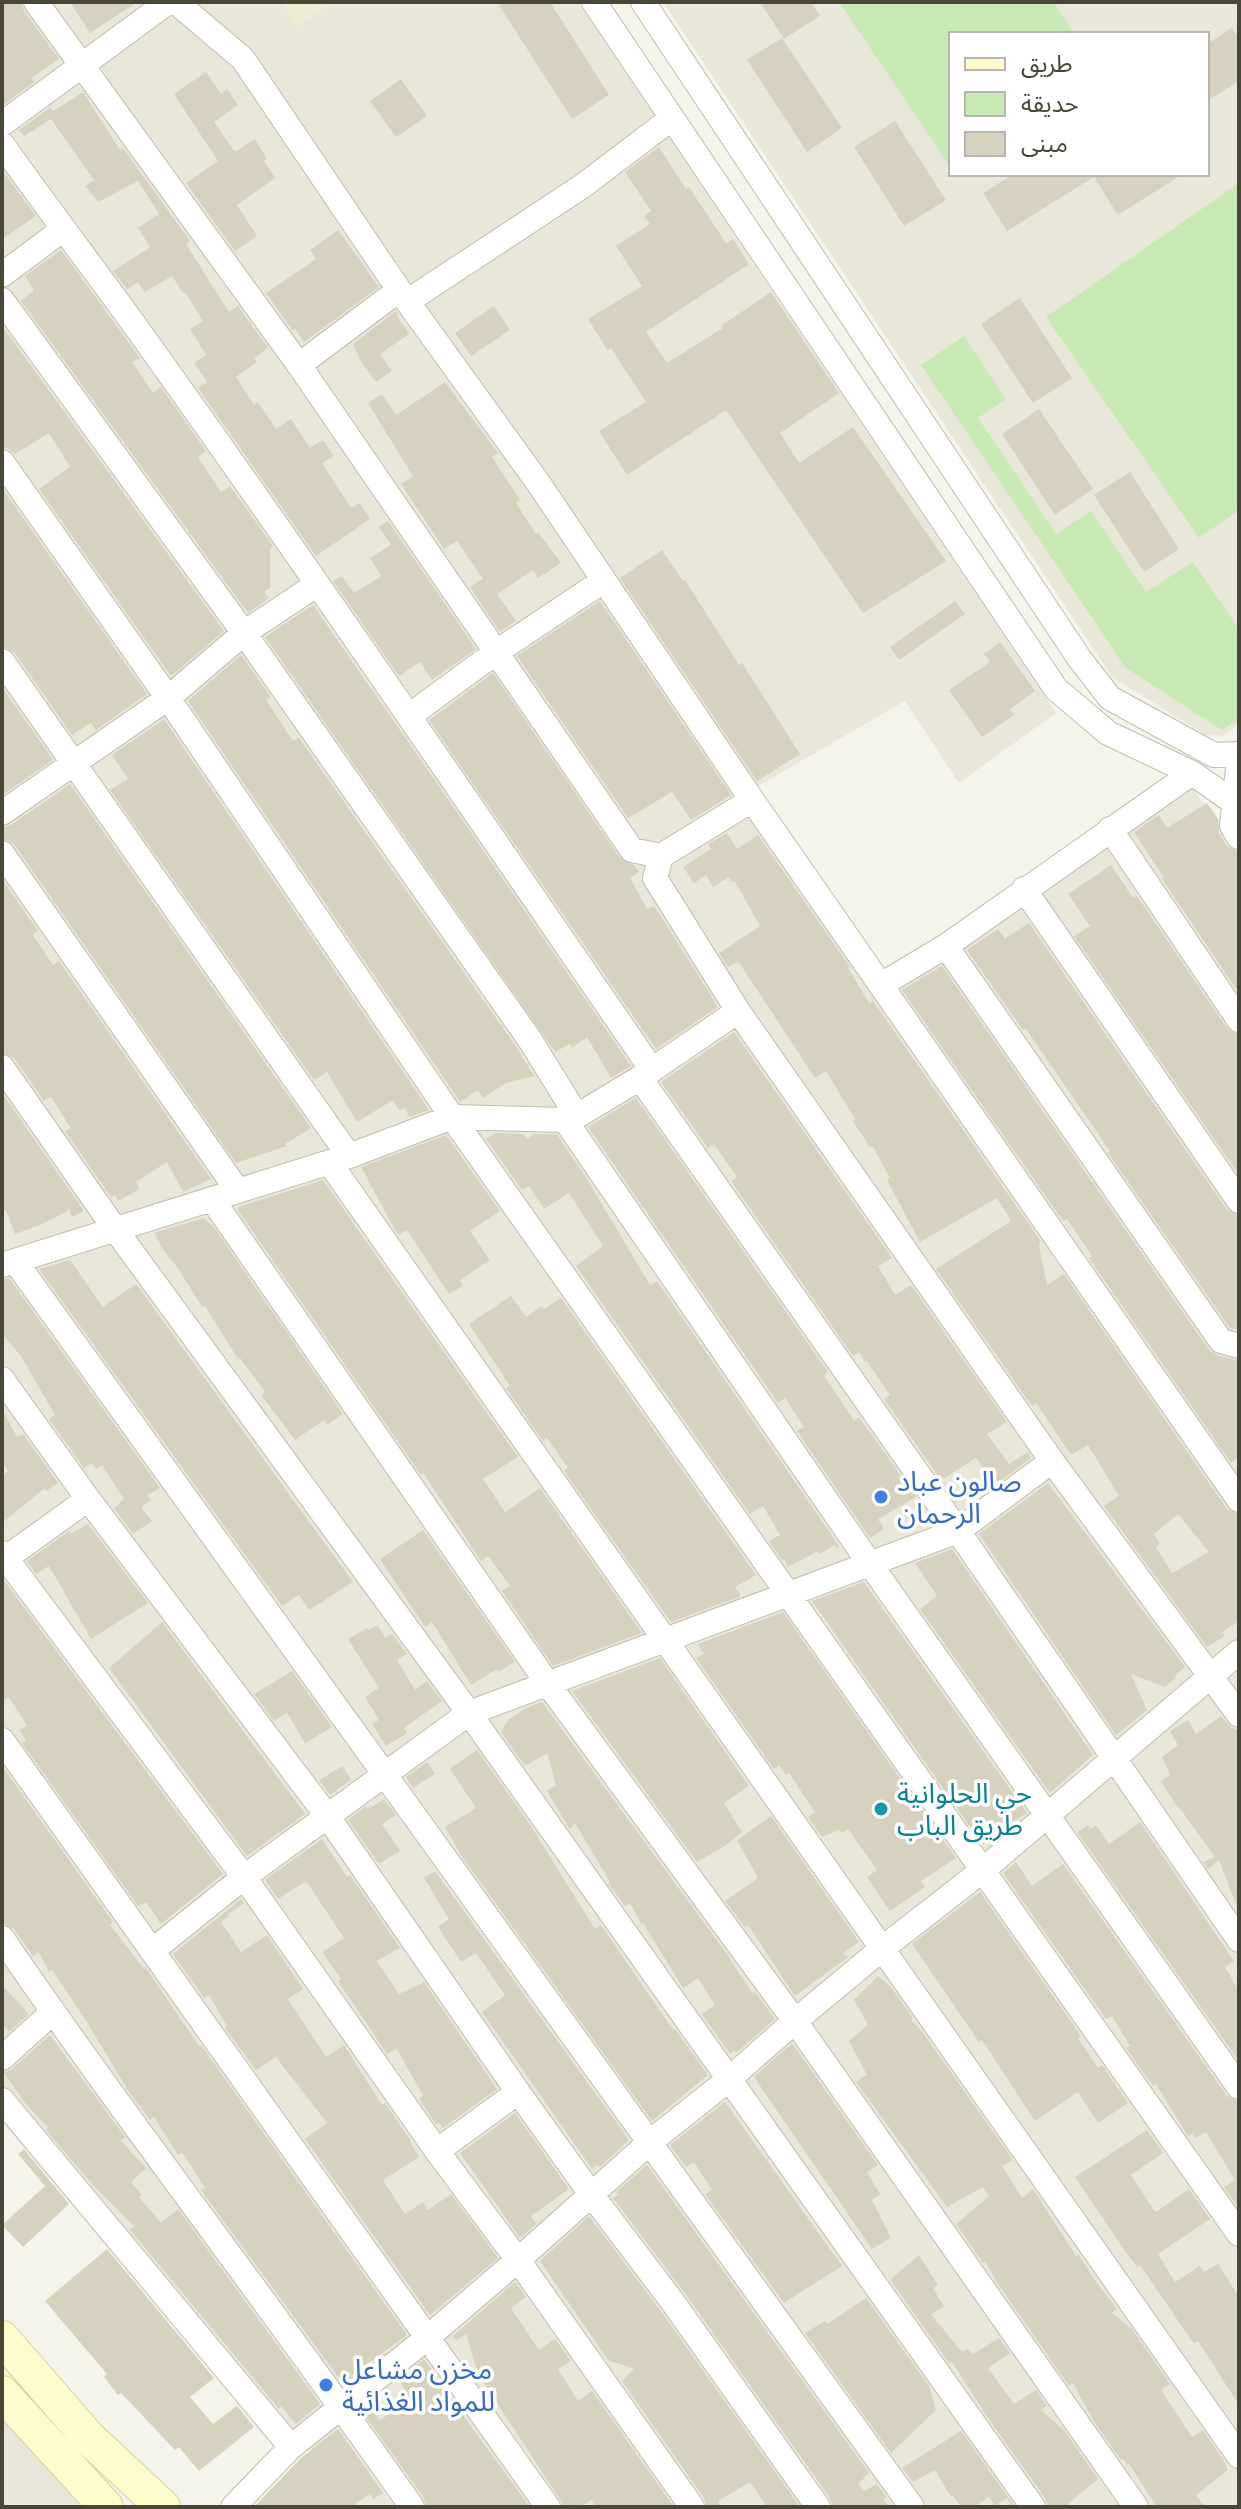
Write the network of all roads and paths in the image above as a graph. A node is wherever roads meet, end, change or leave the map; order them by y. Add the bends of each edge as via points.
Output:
1 (36, 2) edge
2 (168, 2) edge
3 (176, 2) edge
4 (594, 2) edge
5 (643, 2) edge
6 (80, 66) junction
7 (672, 118) junction
8 (2, 124) edge
9 (2, 144) edge
10 (62, 230) junction
11 (2, 275) edge
12 (403, 296) junction
13 (2, 300) edge
14 (299, 365) junction
15 (2, 462) edge
16 (603, 581) junction
17 (316, 585) junction
18 (244, 633) junction
19 (495, 653) junction
20 (2, 661) edge
21 (168, 698) junction
22 (409, 716) junction
23 (1239, 756) edge
24 (75, 764) junction
25 (1192, 773) junction
26 (752, 800) junction
27 (1237, 802) edge
28 (2, 813) edge
29 (1110, 829) junction
30 (1239, 837) edge
31 (2, 853) edge
32 (658, 867) junction
33 (1024, 889) junction
34 (946, 946) junction
35 (881, 985) junction
36 (738, 1011) junction
37 (1239, 1020) edge
38 (2, 1067) edge
39 (646, 1074) junction
40 (452, 1117) junction
41 (571, 1118) junction
42 (339, 1159) junction
43 (238, 1191) junction
44 (212, 1199) junction
45 (1239, 1201) edge
46 (115, 1229) junction
47 (9, 1263) edge
48 (1239, 1346) edge
49 (2, 1379) edge
50 (1052, 1461) junction
51 (88, 1499) junction
52 (1239, 1500) edge
53 (958, 1531) junction
54 (3, 1557) edge
55 (870, 1564) junction
56 (788, 1594) junction
57 (666, 1641) junction
58 (1239, 1652) edge
59 (1212, 1676) junction
60 (548, 1684) junction
61 (469, 1713) junction
62 (1239, 1715) edge
63 (2, 1740) edge
64 (1114, 1758) junction
65 (386, 1775) junction
66 (1046, 1816) junction
67 (328, 1817) junction
68 (983, 1870) junction
69 (244, 1877) junction
70 (2, 1938) edge
71 (1239, 1940) edge
72 (883, 1948) junction
73 (152, 1951) junction
74 (53, 2012) junction
75 (795, 2021) junction
76 (2, 2058) edge
77 (728, 2080) junction
78 (1239, 2087) edge
79 (518, 2092) junction
80 (2, 2100) edge
81 (650, 2142) junction
82 (437, 2151) junction
83 (591, 2194) junction
84 (1239, 2234) edge
85 (518, 2260) junction
86 (428, 2337) junction
87 (2, 2338) edge
88 (2, 2393) edge
89 (342, 2406) junction
90 (291, 2447) junction
91 (1239, 2456) edge
92 (106, 2507) edge
93 (163, 2507) edge
94 (233, 2507) edge
95 (412, 2507) edge
96 (548, 2507) edge
97 (692, 2507) edge
98 (818, 2507) edge
99 (912, 2507) edge
100 (1033, 2507) edge
101 (1136, 2507) edge

1 - 6 street
2 - 6 street
3 - 12 street via 243,59
4 - 7 street
5 - 23 street via 1110,698 1214,755
6 - 8 street
6 - 14 street
7 - 12 street via 584,185
7 - 25 street via 1056,689 1108,733
9 - 10 street
10 - 11 street
10 - 17 street
12 - 14 street
12 - 16 street
13 - 18 street
14 - 19 street
15 - 21 street
16 - 19 street
16 - 26 street
17 - 18 street
17 - 22 street
18 - 21 street
18 - 41 street via 530,1040
19 - 22 street
19 - 32 street via 632,850
20 - 24 street
21 - 24 street
21 - 40 street
22 - 39 street
23 - 27 street
24 - 28 street
24 - 42 street
25 - 27 street
25 - 29 street
26 - 32 street
26 - 35 street
27 - 30 street via 1232,826
29 - 33 street
29 - 37 street
31 - 43 street
32 - 36 street
33 - 34 street
33 - 45 street
34 - 35 street
34 - 48 street via 1221,1341
35 - 52 street
36 - 39 street
36 - 50 street
38 - 46 street
39 - 41 street
39 - 53 street
40 - 41 street
40 - 42 street
40 - 56 street
41 - 55 street
42 - 43 street
42 - 57 street
43 - 44 street
44 - 46 street
44 - 60 street
46 - 47 street
46 - 61 street
47 - 65 street
49 - 51 street
50 - 53 street
50 - 59 street
51 - 54 street
51 - 67 street
53 - 55 street
53 - 64 street
54 - 69 street
55 - 56 street
55 - 66 street
56 - 57 street
56 - 68 street
57 - 60 street
57 - 72 street
58 - 59 street
59 - 62 street
59 - 64 street
60 - 61 street
60 - 75 street
61 - 65 street
61 - 77 street
63 - 73 street
64 - 66 street
64 - 71 street
65 - 67 street
65 - 81 street
66 - 68 street
66 - 78 street
67 - 69 street
67 - 79 street
68 - 72 street
68 - 84 street
69 - 73 street
69 - 82 street
70 - 74 street
72 - 75 street
72 - 91 street
73 - 86 street
74 - 76 street
74 - 89 street
75 - 77 street
75 - 101 street
77 - 81 street
77 - 100 street
79 - 82 street
79 - 83 street
80 - 90 street
81 - 83 street
81 - 99 street
82 - 85 street
83 - 85 street
83 - 98 street
85 - 86 street
85 - 97 street
86 - 89 street
86 - 96 street
87 - 93 main road via 89,2438
88 - 92 main road
89 - 90 street
89 - 95 street
90 - 94 street

